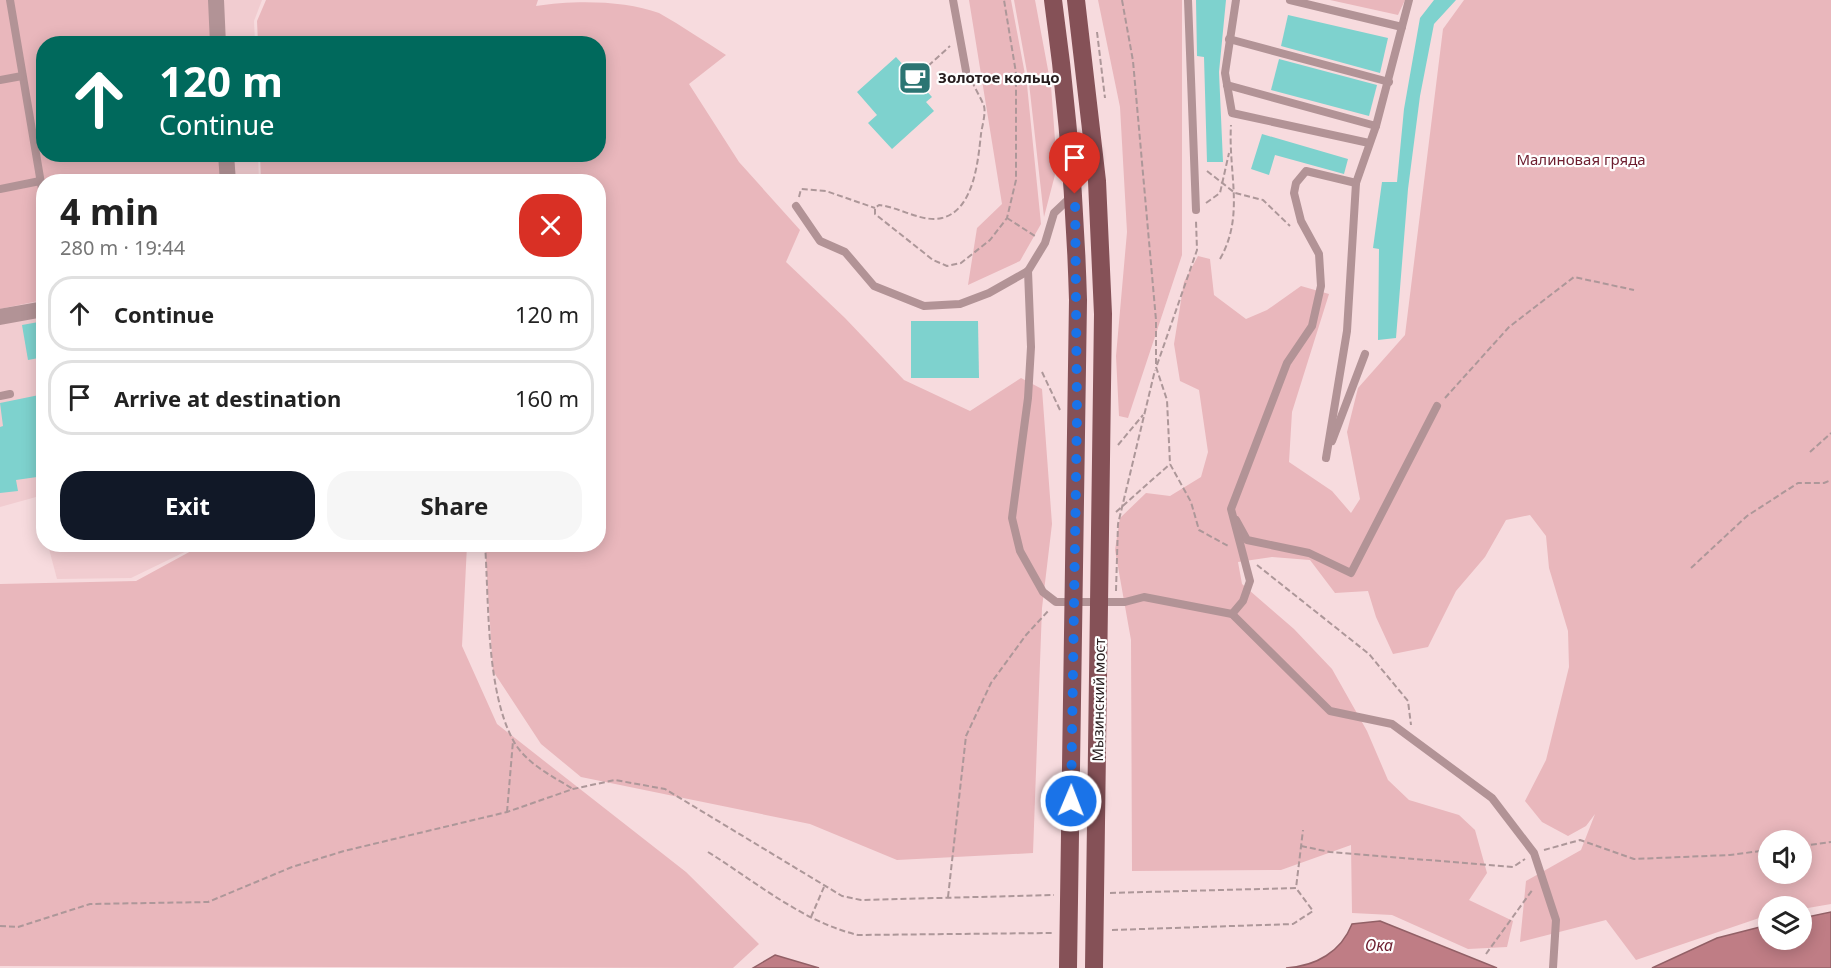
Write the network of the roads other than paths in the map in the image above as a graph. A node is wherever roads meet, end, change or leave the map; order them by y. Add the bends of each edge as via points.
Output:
1 (10, 0) edge
2 (216, 0) edge
3 (953, 0) edge
4 (1053, 0) edge
5 (1076, 0) edge
6 (1190, 0) edge
7 (1236, 0) edge
8 (1290, 0) edge
9 (1409, 0) edge
10 (1402, 27) junction
11 (218, 36) edge
12 (1229, 39) junction
13 (966, 70) road end
14 (22, 76) junction
15 (0, 80) edge
16 (1389, 82) junction
17 (1227, 85) junction
18 (1376, 126) junction
19 (1369, 143) junction
20 (36, 158) edge
21 (36, 182) edge
22 (1356, 183) junction
23 (0, 189) edge
24 (1075, 194) junction
25 (796, 206) road end
26 (1196, 210) road end
27 (1028, 271) junction
28 (36, 310) edge
29 (0, 317) edge
30 (1365, 354) dead end
31 (10, 394) dead end
32 (0, 396) edge
33 (1437, 406) road end
34 (1231, 509) junction
35 (1232, 614) junction
36 (1068, 968) edge
37 (1094, 968) edge
38 (1553, 968) edge

1 - 14 lane
2 - 11 street
3 - 13 lane
4 - 24 main road, Мызинский мост
5 - 37 main road, Мызинский мост via 1097,181 1103,314
6 - 26 lane
7 - 12 lane
8 - 10 lane
9 - 10 lane
10 - 16 lane
12 - 16 lane
12 - 17 lane
14 - 15 lane
14 - 20 lane
16 - 18 lane
17 - 18 lane
17 - 19 lane via 1232,113
18 - 19 lane
19 - 22 lane
21 - 23 lane
22 - 30 lane via 1347,331 1326,458
22 - 34 lane via 1306,171 1296,183 1294,193 1301,221 1319,254 1321,286 1312,326 1287,363
24 - 27 lane via 1054,213 1045,243
24 - 36 main road, Мызинский мост via 1077,414
25 - 27 lane via 820,241 845,252 874,286 924,306 960,304
27 - 35 lane via 1028,398 1012,518 1020,551 1034,580 1056,602 1113,602 1144,597
28 - 29 street
31 - 32 lane
33 - 34 lane via 1351,573 1309,553 1247,540
34 - 35 lane via 1250,582 1243,601
35 - 38 lane via 1329,711 1392,724 1492,798 1534,853 1556,920

